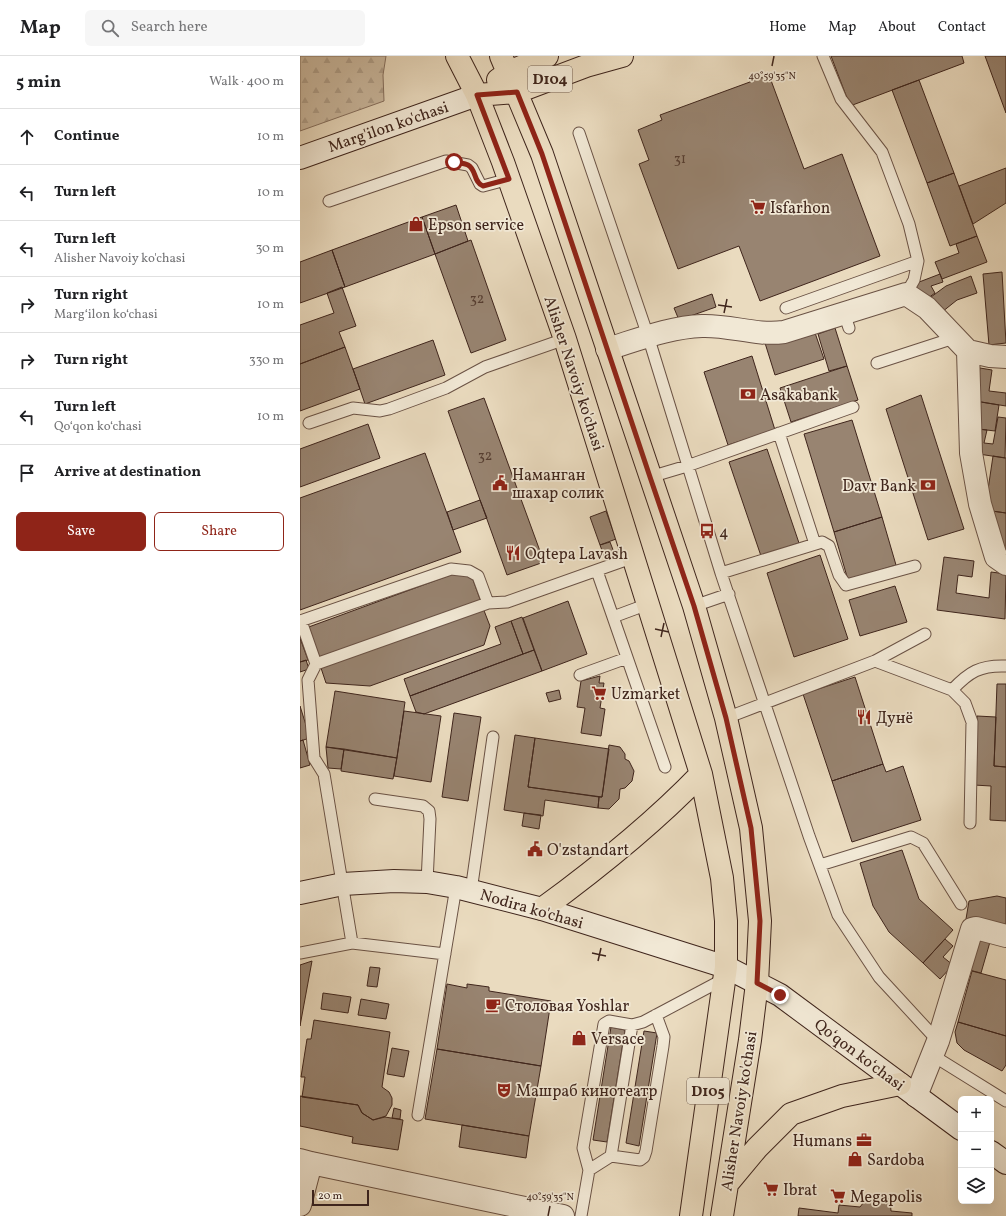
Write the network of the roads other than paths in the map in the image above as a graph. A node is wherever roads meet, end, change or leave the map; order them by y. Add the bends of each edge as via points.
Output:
1 (457, 56) edge
2 (547, 56) edge
3 (622, 56) edge
4 (823, 56) edge
5 (509, 73) edge
6 (477, 95) junction
7 (579, 133) dead end
8 (300, 158) edge
9 (509, 179) junction
10 (329, 200) dead end
11 (918, 261) junction
12 (906, 294) junction
13 (786, 308) dead end
14 (648, 336) junction
15 (565, 338) junction
16 (961, 344) junction
17 (607, 349) junction
18 (1006, 357) edge
19 (877, 363) dead end
20 (853, 407) dead end
21 (309, 423) dead end
22 (779, 432) junction
23 (687, 466) junction
24 (650, 477) junction
25 (814, 544) junction
26 (634, 557) junction
27 (1006, 564) edge
28 (915, 566) dead end
29 (597, 571) junction
30 (721, 574) junction
31 (728, 594) junction
32 (488, 603) junction
33 (648, 604) junction
34 (694, 606) junction
35 (613, 617) junction
36 (300, 621) edge
37 (925, 634) dead end
38 (627, 658) junction
39 (876, 661) junction
40 (316, 664) junction
41 (1006, 666) edge
42 (580, 675) dead end
43 (952, 690) junction
44 (305, 696) edge
45 (765, 703) junction
46 (726, 718) junction
47 (493, 737) dead end
48 (665, 767) dead end
49 (701, 774) junction
50 (375, 799) dead end
51 (970, 823) dead end
52 (820, 865) junction
53 (427, 882) junction
54 (344, 884) junction
55 (464, 889) junction
56 (300, 893) edge
57 (961, 904) dead end
58 (542, 909) junction
59 (1006, 936) edge
60 (352, 942) junction
61 (300, 953) edge
62 (445, 954) junction
63 (725, 973) junction
64 (757, 983) junction
65 (656, 1015) junction
66 (632, 1024) junction
67 (935, 1048) junction
68 (908, 1090) junction
69 (1006, 1101) edge
70 (418, 1115) dead end
71 (958, 1127) edge
72 (994, 1154) edge
73 (611, 1156) junction
74 (305, 1162) edge
75 (1006, 1163) edge
76 (589, 1170) junction
77 (727, 1184) junction
78 (300, 1204) edge
79 (563, 1216) edge
80 (581, 1216) edge
81 (691, 1216) edge
82 (722, 1216) edge

1 - 6 main road, Alisher Navoiy ko'chasi / D105
2 - 5 main road, D104
3 - 5 main road, D104 via 586,66
4 - 11 lane via 841,99 882,152 909,224
5 - 6 main road, D104
5 - 17 main road, D105 via 542,154
6 - 8 street, Marg'ilon ko'chasi
6 - 9 main road, Alisher Navoiy ko'chasi / D105
7 - 14 lane
9 - 10 lane via 483,186 468,165 446,161
9 - 15 main road, Alisher Navoiy ko'chasi / D105
11 - 12 lane via 914,280
11 - 13 lane
12 - 14 street via 847,321 784,332 768,334 734,327 702,326
12 - 16 street via 927,308
14 - 17 street
14 - 23 lane
15 - 21 lane via 485,367 446,388 389,409 380,411 352,408
15 - 26 main road, Alisher Navoiy ko'chasi / D105
16 - 18 street via 990,356
16 - 19 lane
16 - 27 street via 971,453 980,504 996,557
17 - 24 main road, D105
20 - 22 lane
22 - 23 lane
22 - 25 lane
23 - 24 lane
23 - 30 lane
24 - 34 main road, D105
25 - 28 lane via 822,542 829,546 838,575 846,585
25 - 30 lane
26 - 29 lane
26 - 33 main road, Alisher Navoiy ko'chasi / D105
29 - 32 lane via 507,602
29 - 35 lane
30 - 31 lane
31 - 34 lane
31 - 45 lane
32 - 36 lane via 478,576 469,571 451,569
32 - 40 lane
33 - 35 lane
33 - 49 main road, Alisher Navoiy ko'chasi / D105
34 - 46 main road, D105
35 - 38 lane
36 - 40 lane
37 - 39 lane
38 - 42 lane
38 - 48 lane
39 - 43 lane
39 - 45 lane
40 - 44 lane via 308,680
41 - 43 lane via 979,668 963,678
43 - 51 lane via 965,703 972,722
44 - 54 lane via 314,758 324,774
45 - 46 lane
45 - 52 lane
46 - 64 main road, D105 via 751,828 760,921
47 - 55 lane
49 - 58 main road via 604,863
49 - 63 main road, Alisher Navoiy ko'chasi / D105 via 722,878 726,921
50 - 53 lane via 423,806 429,811
52 - 57 lane via 911,837 923,843
52 - 67 lane via 838,915 879,977
53 - 54 street, Nodira ko'chasi
53 - 55 street, Nodira ko'chasi
54 - 56 street, Nodira ko'chasi
54 - 60 lane
55 - 58 street, Nodira ko'chasi
55 - 62 lane
58 - 63 street, Nodira ko'chasi
59 - 67 street via 972,929
60 - 61 lane
60 - 62 lane
62 - 70 lane
63 - 64 street, Nodira ko'chasi
63 - 65 lane
63 - 81 main road, Alisher Navoiy ko'chasi / D105
64 - 68 street, Qoʻqon koʻchasi via 780,995
64 - 77 main road, Alisher Navoiy ko'chasi / D105
65 - 66 lane
65 - 73 lane via 664,1037 646,1151 640,1160
66 - 73 lane
66 - 76 lane via 609,1021 604,1024 602,1030 583,1148
67 - 68 street
67 - 69 lane
68 - 71 street, Qoʻqon koʻchasi
68 - 77 main road via 842,1096 791,1114
72 - 75 street
73 - 76 lane
74 - 78 street
74 - 79 street
76 - 80 lane
77 - 82 main road, Alisher Navoiy ko'chasi / D105

